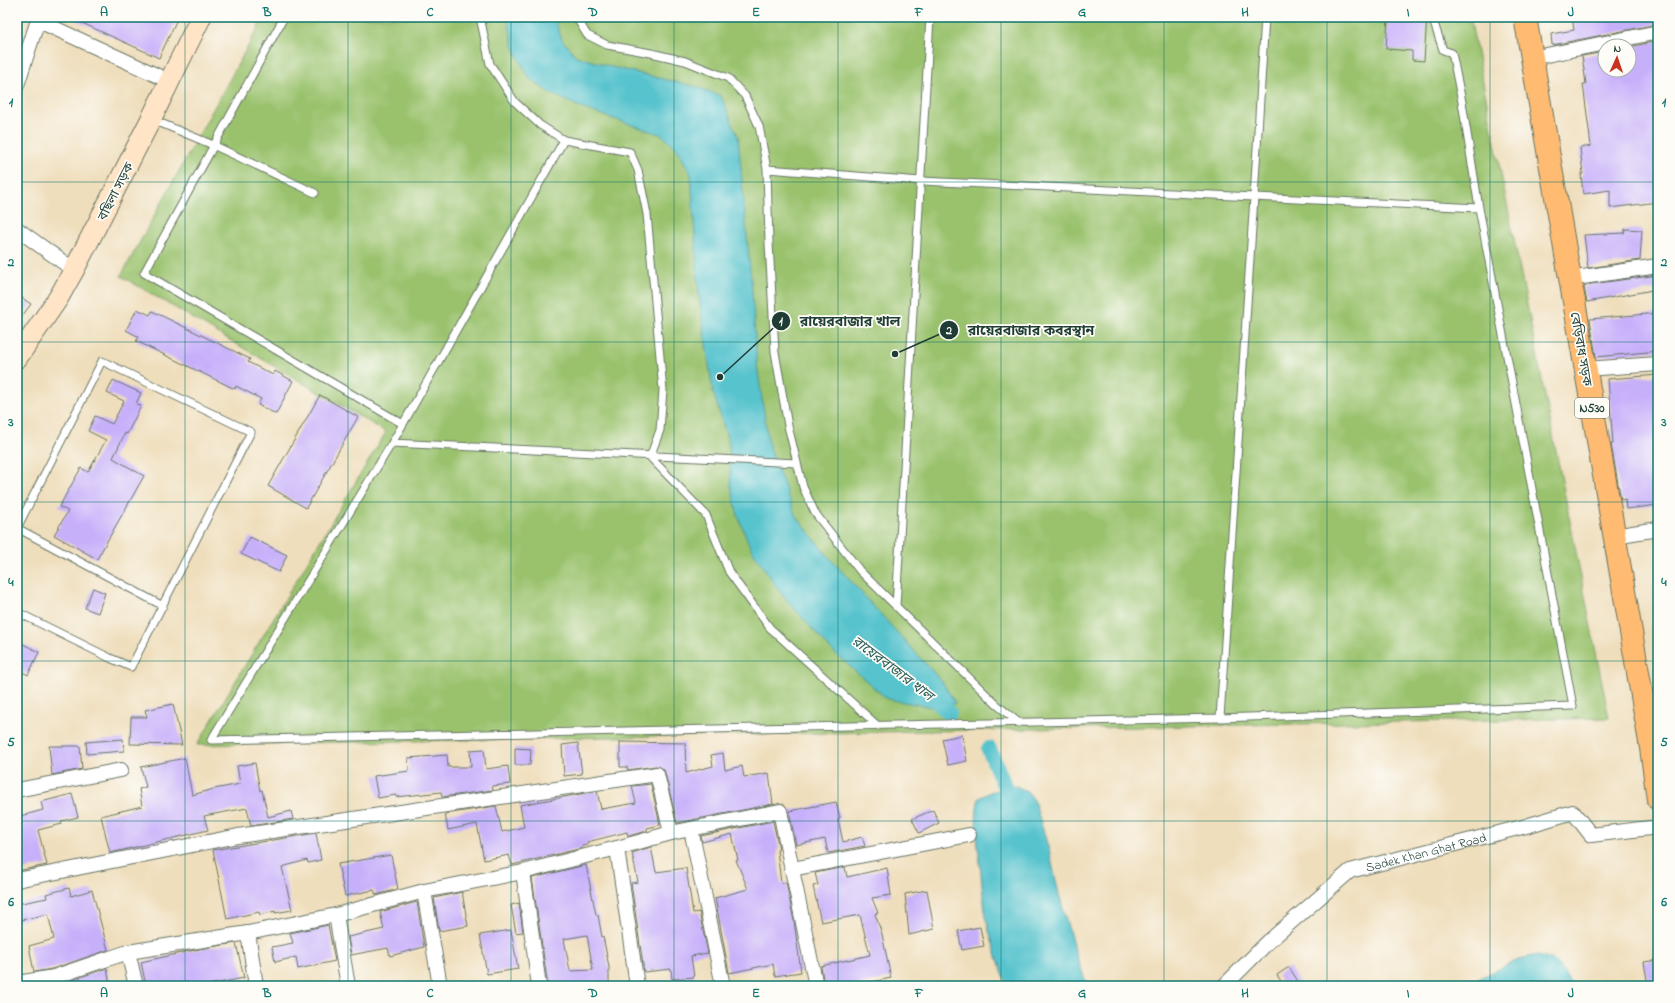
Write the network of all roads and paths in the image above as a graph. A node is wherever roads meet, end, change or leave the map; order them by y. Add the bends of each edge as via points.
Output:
1 (201, 17) edge
2 (284, 17) edge
3 (480, 17) edge
4 (576, 17) edge
5 (930, 17) edge
6 (1265, 17) edge
7 (1432, 17) edge
8 (1525, 17) edge
9 (39, 19) edge
10 (1658, 32) edge
11 (1532, 58) junction
12 (169, 81) junction
13 (17, 85) edge
14 (151, 119) junction
15 (564, 140) junction
16 (213, 145) junction
17 (766, 169) junction
18 (921, 181) junction
19 (315, 193) dead end
20 (1254, 197) junction
21 (1479, 208) junction
22 (17, 229) edge
23 (1658, 266) edge
24 (74, 270) junction
25 (1569, 279) junction
26 (17, 358) edge
27 (1658, 364) edge
28 (1585, 369) junction
29 (403, 424) junction
30 (392, 443) junction
31 (650, 457) junction
32 (796, 463) junction
33 (17, 528) edge
34 (1658, 530) edge
35 (1614, 536) junction
36 (163, 606) junction
37 (896, 607) junction
38 (17, 612) edge
39 (1220, 718) junction
40 (1019, 723) junction
41 (878, 726) junction
42 (1654, 747) edge
43 (121, 770) dead end
44 (17, 790) edge
45 (1658, 799) edge
46 (1658, 827) edge
47 (691, 829) junction
48 (671, 833) junction
49 (969, 835) dead end
50 (617, 848) junction
51 (792, 869) junction
52 (524, 872) junction
53 (17, 880) edge
54 (424, 891) junction
55 (336, 915) junction
56 (248, 933) junction
57 (128, 952) junction
58 (55, 982) edge
59 (17, 983) edge
60 (136, 986) edge
61 (256, 986) edge
62 (348, 986) edge
63 (440, 986) edge
64 (539, 986) edge
65 (637, 986) edge
66 (723, 986) edge
67 (816, 986) edge
68 (1224, 986) edge

1 - 12 main road, বছিলা সড়ক
2 - 16 lane
3 - 15 lane via 490,64 515,102 540,125
4 - 17 lane via 587,35 607,46 685,60 728,78 745,96 759,126
5 - 18 lane
6 - 20 lane
7 - 21 lane via 1444,50 1452,53
8 - 11 highway, বেড়িবাধ সড়ক / N530
9 - 12 street
9 - 13 street
10 - 11 street
11 - 25 highway, বেড়িবাধ সড়ক / N530
12 - 14 main road, বছিলা সড়ক
14 - 16 lane
14 - 24 main road, বছিলা সড়ক
15 - 29 lane
15 - 31 lane via 630,152 638,170 647,214 663,390 660,430
16 - 19 lane
16 - 29 lane via 144,273
17 - 18 lane
17 - 32 lane via 775,352
18 - 20 lane
18 - 37 lane
20 - 21 lane
20 - 39 lane
21 - 39 lane via 1573,706
22 - 24 street
23 - 25 street
24 - 26 main road, বছিলা সড়ক via 59,297
25 - 28 highway, বেড়িবাধ সড়ক / N530
27 - 28 street
28 - 35 highway, বেড়িবাধ সড়ক / N530
29 - 30 lane
30 - 31 lane
30 - 41 lane via 210,740
31 - 32 lane
31 - 41 lane via 706,515 729,572 770,628
32 - 37 lane via 815,513 860,572
33 - 36 lane
33 - 36 lane via 102,361 251,432
34 - 35 street
35 - 42 highway, বেড়িবাধ সড়ক / N530
36 - 38 lane via 132,667
37 - 40 lane
39 - 40 lane
40 - 41 lane
42 - 45 highway, বেড়িবাধ সড়ক / N530
43 - 44 street
46 - 68 street, Sadek Khan Ghat Road via 1591,835 1573,812 1350,871 1268,942
47 - 48 street
47 - 51 street via 780,811
47 - 66 street
48 - 50 street
48 - 53 street via 657,774 238,836
49 - 51 street
50 - 52 street
50 - 65 street
51 - 67 street
52 - 54 street
52 - 64 street
54 - 55 street
54 - 63 street
55 - 56 street
55 - 62 street
56 - 57 street
56 - 61 street
57 - 58 street
57 - 60 street
58 - 59 street

